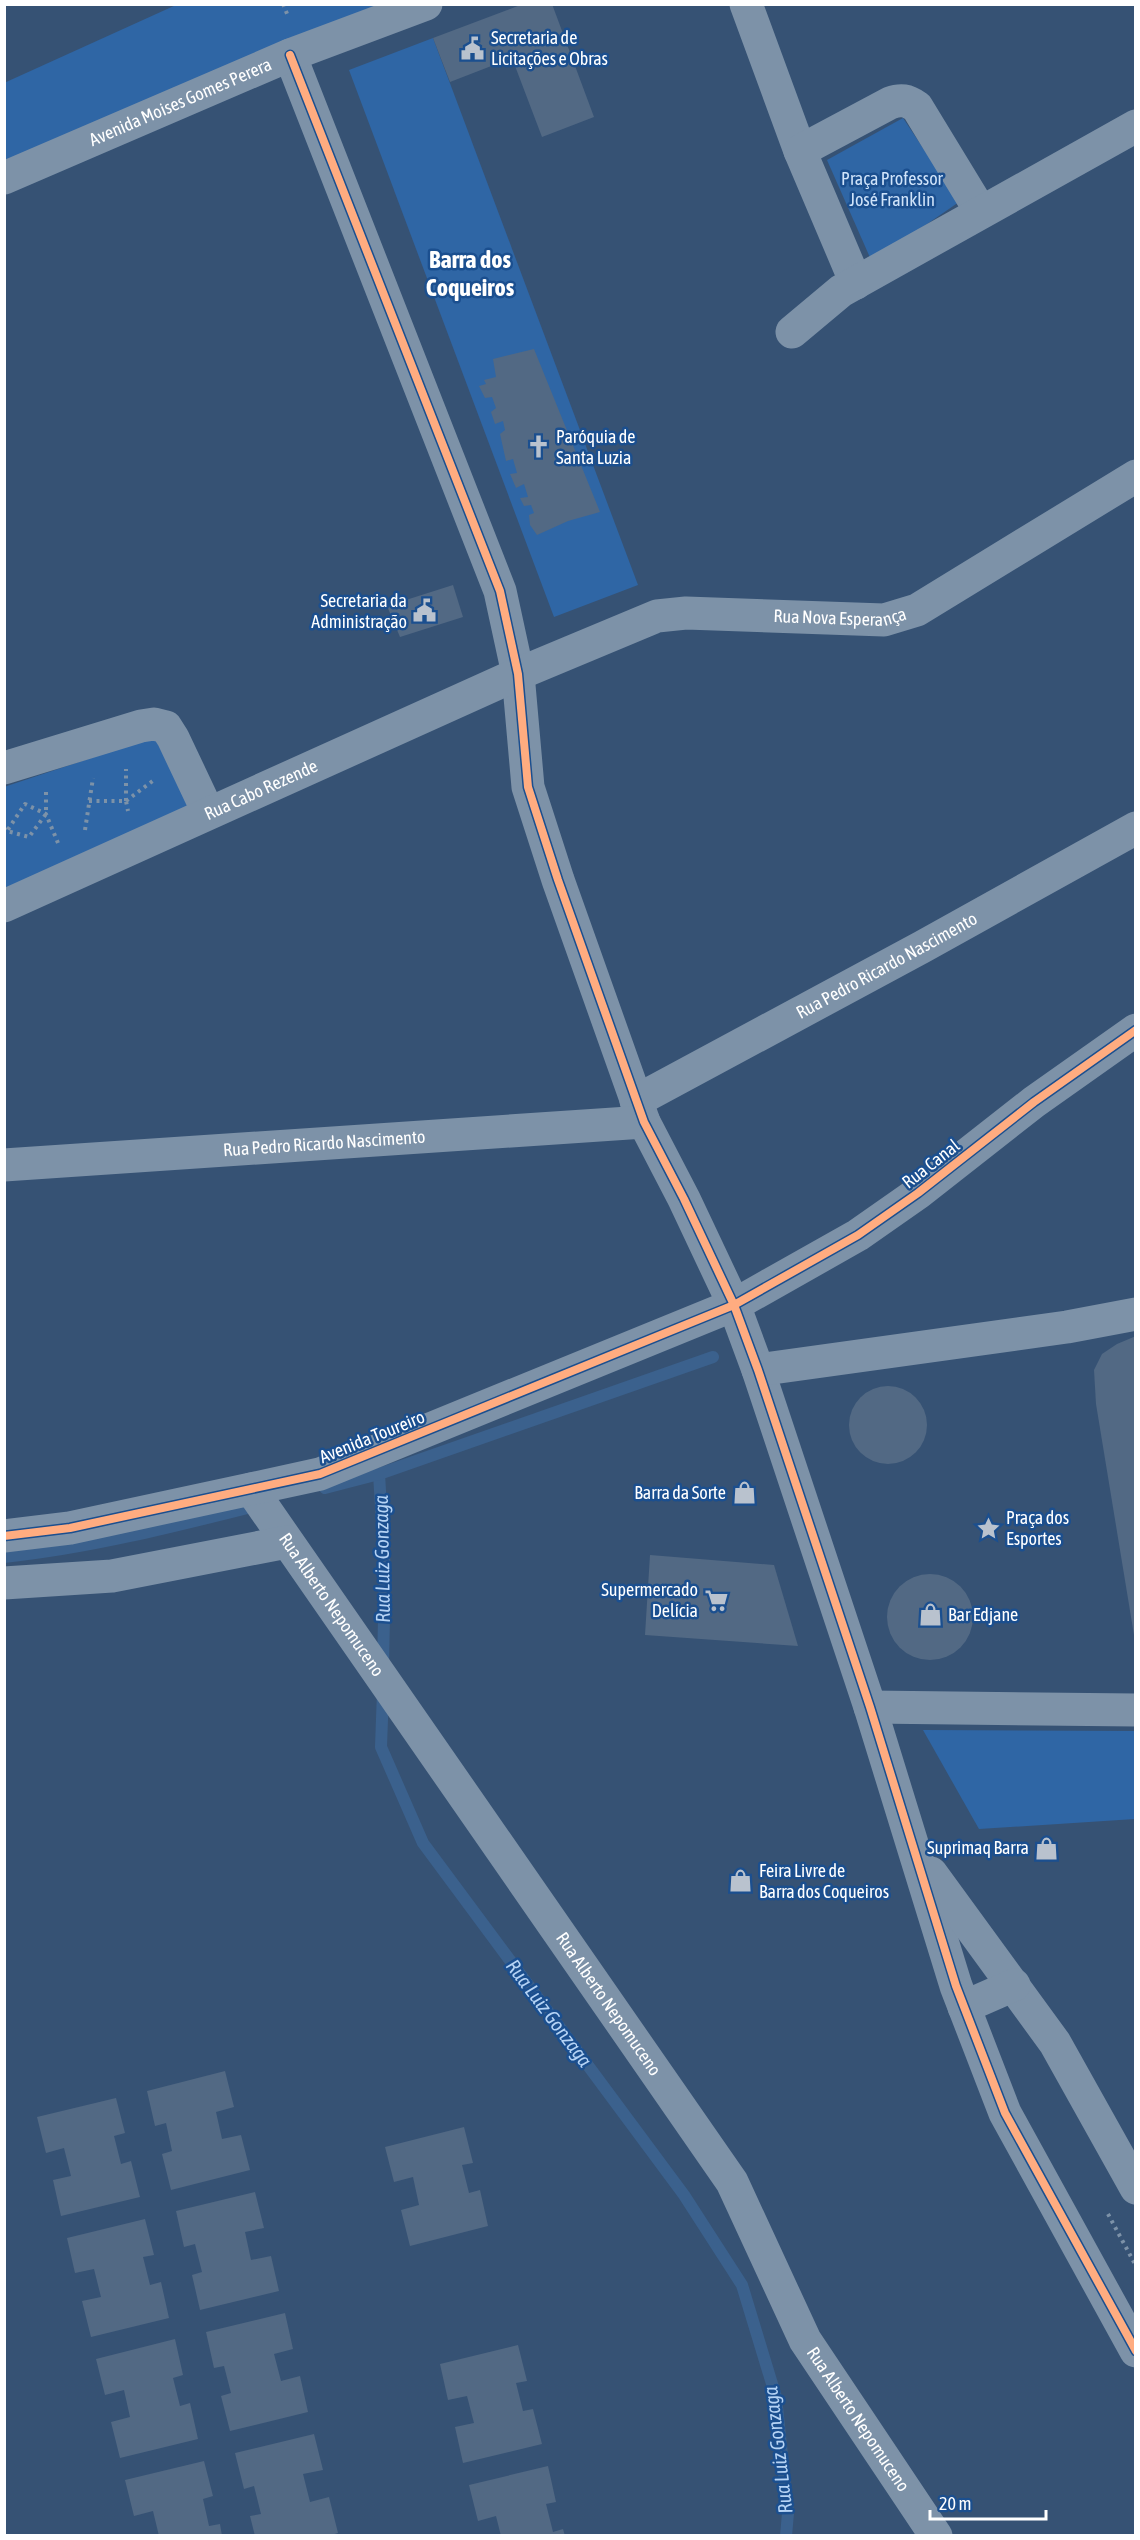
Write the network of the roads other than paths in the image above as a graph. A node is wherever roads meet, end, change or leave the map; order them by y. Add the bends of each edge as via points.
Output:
1 (426, 4) edge
2 (746, 4) edge
3 (290, 55) junction
4 (1136, 126) edge
5 (800, 151) junction
6 (4, 178) edge
7 (981, 212) junction
8 (856, 283) junction
9 (792, 332) dead end
10 (1136, 476) edge
11 (518, 674) junction
12 (4, 768) edge
13 (208, 812) junction
14 (1136, 828) edge
15 (4, 906) edge
16 (1136, 1030) edge
17 (640, 1111) junction
18 (4, 1165) edge
19 (734, 1305) junction
20 (1136, 1314) edge
21 (758, 1370) junction
22 (251, 1489) junction
23 (4, 1536) edge
24 (287, 1542) junction
25 (4, 1583) edge
26 (870, 1707) junction
27 (1136, 1710) edge
28 (918, 1855) junction
29 (1014, 1985) junction
30 (964, 2007) junction
31 (1136, 2188) edge
32 (1136, 2351) edge
33 (936, 2535) edge

1 - 3 street, Avenida Moises Gomes Perera
2 - 5 street
3 - 6 street, Avenida Moises Gomes Perera
3 - 11 street via 500,591
4 - 7 street
5 - 7 street via 890,103 910,102 917,107
5 - 8 street
7 - 8 street
8 - 9 street
10 - 11 street, Rua Nova Esperança via 917,610 884,620 686,613 657,616
11 - 13 street, Rua Cabo Rezende
11 - 17 street via 528,787
12 - 13 street via 154,724 166,727
13 - 15 street, Rua Cabo Rezende
14 - 17 street, Rua Pedro Ricardo Nascimento
16 - 19 street, Rua Canal via 858,1235
17 - 18 street, Rua Pedro Ricardo Nascimento
17 - 19 street
19 - 21 street
19 - 22 street, Avenida Toureiro via 320,1474
20 - 21 street
21 - 26 street
22 - 23 street, Avenida Toureiro via 70,1528
22 - 24 street, Rua Alberto Nepomuceno
24 - 25 street via 112,1576
24 - 33 street, Rua Alberto Nepomuceno via 732,2182 806,2340
26 - 27 street
26 - 28 street
28 - 29 street
28 - 30 street
29 - 30 street
29 - 31 street via 1054,2043
30 - 32 street via 1005,2113

